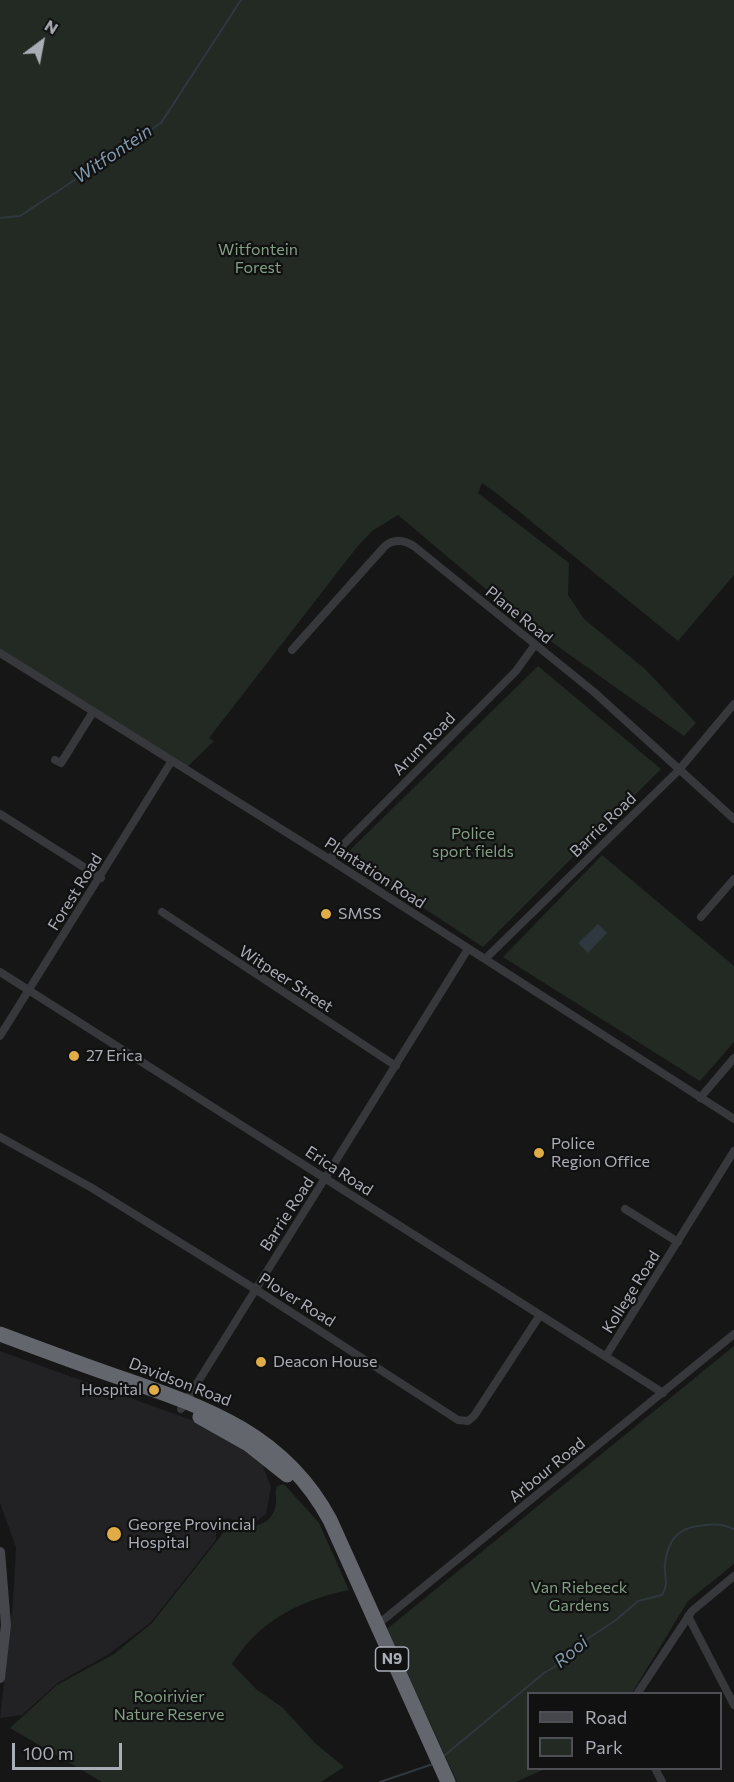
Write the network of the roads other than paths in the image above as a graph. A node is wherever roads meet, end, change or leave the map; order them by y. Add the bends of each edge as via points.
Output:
1 (534, 646) junction
2 (292, 650) dead end
3 (0, 653) edge
4 (734, 704) edge
5 (93, 712) junction
6 (55, 760) dead end
7 (171, 762) junction
8 (678, 771) junction
9 (0, 814) edge
10 (734, 819) edge
11 (329, 859) junction
12 (101, 878) junction
13 (734, 879) edge
14 (162, 912) dead end
15 (701, 917) dead end
16 (468, 949) junction
17 (485, 959) junction
18 (0, 972) edge
19 (29, 990) junction
20 (0, 1036) edge
21 (734, 1058) edge
22 (396, 1066) junction
23 (700, 1098) junction
24 (734, 1119) edge
25 (0, 1137) edge
26 (734, 1151) edge
27 (325, 1178) junction
28 (625, 1209) dead end
29 (678, 1242) junction
30 (255, 1289) junction
31 (540, 1315) junction
32 (0, 1334) edge
33 (734, 1334) edge
34 (0, 1344) edge
35 (606, 1356) junction
36 (663, 1392) junction
37 (183, 1405) junction
38 (0, 1552) edge
39 (734, 1576) edge
40 (688, 1616) junction
41 (377, 1625) junction
42 (0, 1678) edge
43 (638, 1692) edge
44 (734, 1705) edge
45 (448, 1782) edge

1 - 2 street, Plane Road via 415,547 397,540 385,546
1 - 8 street, Plane Road via 616,711
1 - 11 street, Arum Road via 516,671
3 - 5 street, Plantation Road
4 - 8 street, Barrie Road
5 - 6 street via 61,763
5 - 7 street, Plantation Road
7 - 11 street, Plantation Road
7 - 12 street, Forest Road
8 - 10 street, Plane Road
8 - 17 street, Barrie Road
9 - 12 street
11 - 16 street, Plantation Road
12 - 19 street, Forest Road
13 - 15 street
14 - 22 street, Witpeer Street
16 - 17 street, Plantation Road
16 - 22 street, Barrie Road
17 - 23 street, Plantation Road
18 - 19 street, Erica Road
19 - 20 street, Forest Road
19 - 27 street, Erica Road
21 - 23 street
22 - 27 street, Barrie Road
23 - 24 street, Plantation Road
25 - 30 street, Plover Road via 92,1188
26 - 29 street, Kollege Road
27 - 30 street, Barrie Road
27 - 31 street, Erica Road
28 - 29 street, Kollege Road
29 - 35 street, Kollege Road
30 - 31 street, Plover Road via 463,1421 471,1420 477,1412
30 - 37 street, Barrie Road
31 - 35 street, Erica Road
32 - 37 highway, Davidson Road / N9
33 - 36 street, Arbour Road
34 - 37 highway, Davidson Road / N9
35 - 36 street, Erica Road
36 - 41 street, Arbour Road
37 - 41 highway, Davidson Road / N9 via 234,1422 283,1459 315,1496 332,1524
38 - 42 street via 6,1625
39 - 40 street
40 - 43 street
40 - 44 street
41 - 45 highway, Davidson Road / N9

